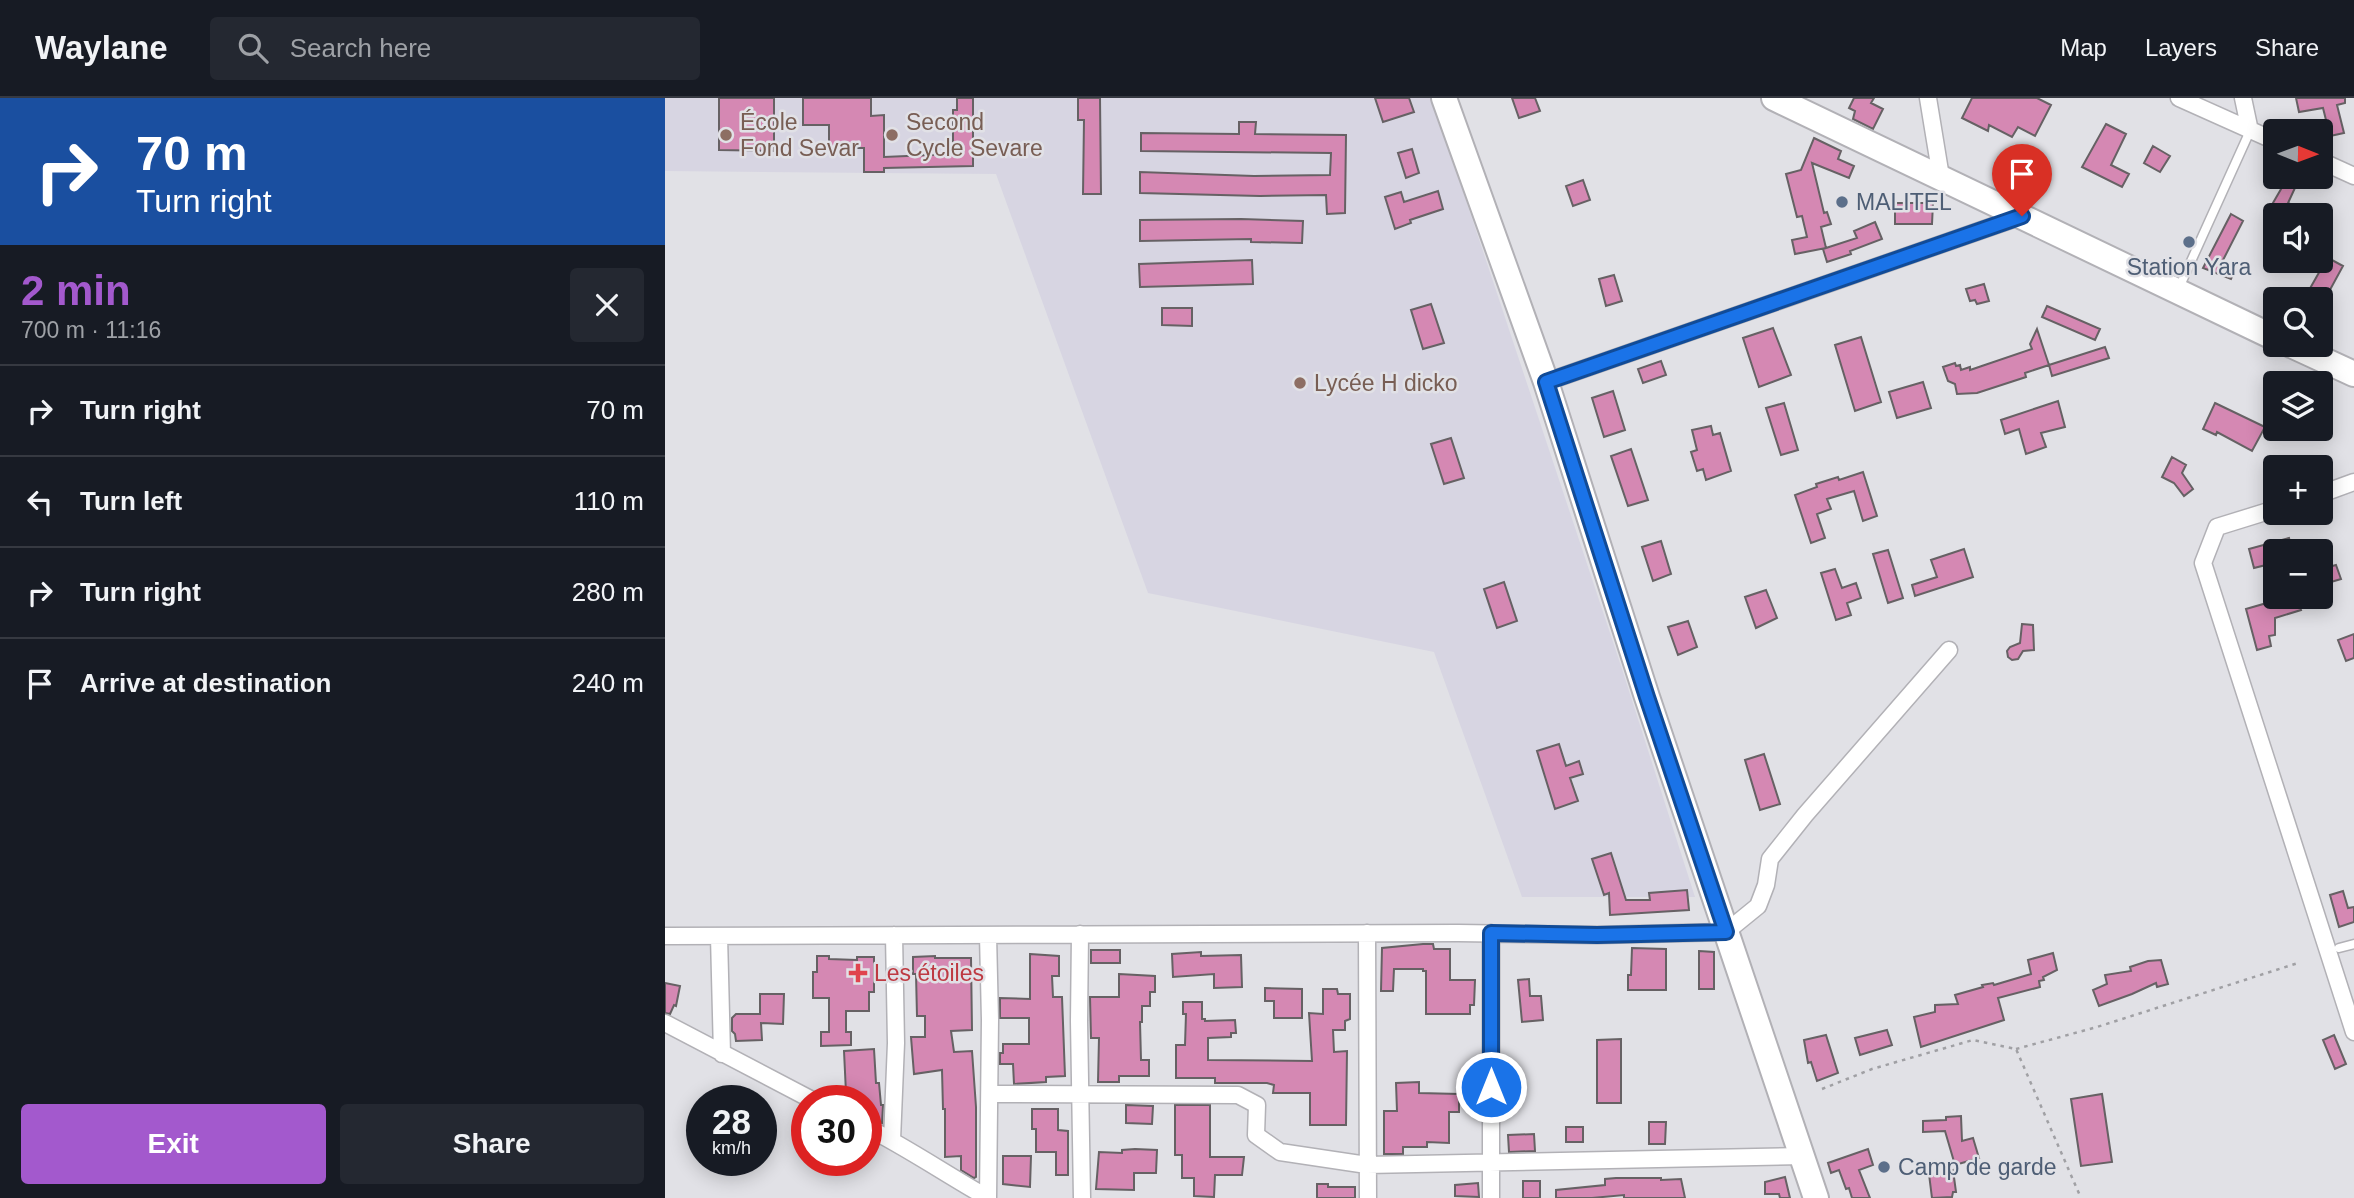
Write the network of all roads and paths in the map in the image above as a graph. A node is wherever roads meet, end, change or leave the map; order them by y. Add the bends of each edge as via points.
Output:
1 (1444, 98) edge
2 (1774, 98) edge
3 (1928, 98) edge
4 (2179, 98) edge
5 (2243, 98) edge
6 (2251, 131) junction
7 (2263, 136) edge
8 (2333, 166) edge
9 (2354, 176) edge
10 (1941, 177) junction
11 (2022, 216) junction
12 (2177, 292) junction
13 (2263, 332) edge
14 (2317, 357) edge
15 (2354, 374) edge
16 (1546, 382) junction
17 (2354, 482) edge
18 (2333, 490) edge
19 (2263, 513) edge
20 (1949, 650) dead end
21 (1726, 932) junction
22 (1367, 933) junction
23 (1491, 933) junction
24 (1080, 934) junction
25 (894, 935) junction
26 (988, 935) junction
27 (665, 936) edge
28 (719, 936) junction
29 (2354, 944) edge
30 (2339, 948) dead end
31 (2298, 963) dead end
32 (665, 1023) edge
33 (2354, 1032) edge
34 (2016, 1049) junction
35 (722, 1054) junction
36 (1822, 1088) dead end
37 (791, 1089) edge
38 (990, 1094) junction
39 (1081, 1094) junction
40 (882, 1135) edge
41 (893, 1140) junction
42 (1803, 1156) junction
43 (1491, 1164) junction
44 (1367, 1165) junction
45 (988, 1198) edge
46 (1082, 1198) edge
47 (1368, 1198) edge
48 (1491, 1198) edge
49 (1816, 1198) edge
50 (2081, 1198) edge

1 - 16 main road
2 - 10 main road
3 - 10 street
4 - 6 street
5 - 6 street
6 - 7 street
6 - 12 lane
8 - 9 street
10 - 11 main road
11 - 12 main road
11 - 16 street
12 - 13 main road
14 - 15 main road
16 - 21 main road
17 - 18 street
19 - 33 street via 2217,527 2203,563
20 - 21 street via 1777,850 1770,859 1758,906
21 - 23 street
21 - 42 main road
22 - 23 street
22 - 24 street
22 - 44 street
23 - 43 street
24 - 26 street
24 - 39 street
25 - 26 street
25 - 28 street
25 - 41 street
26 - 38 street
27 - 28 street
28 - 35 street
29 - 30 lane
31 - 34 path
32 - 35 street
34 - 36 path via 1973,1040
34 - 50 path
35 - 37 street
38 - 39 street
38 - 45 street
39 - 44 street via 1238,1095 1257,1105 1257,1135 1280,1152
39 - 46 street
40 - 41 street
41 - 45 street
42 - 43 street
42 - 49 main road
43 - 44 street
43 - 48 street
44 - 47 street

